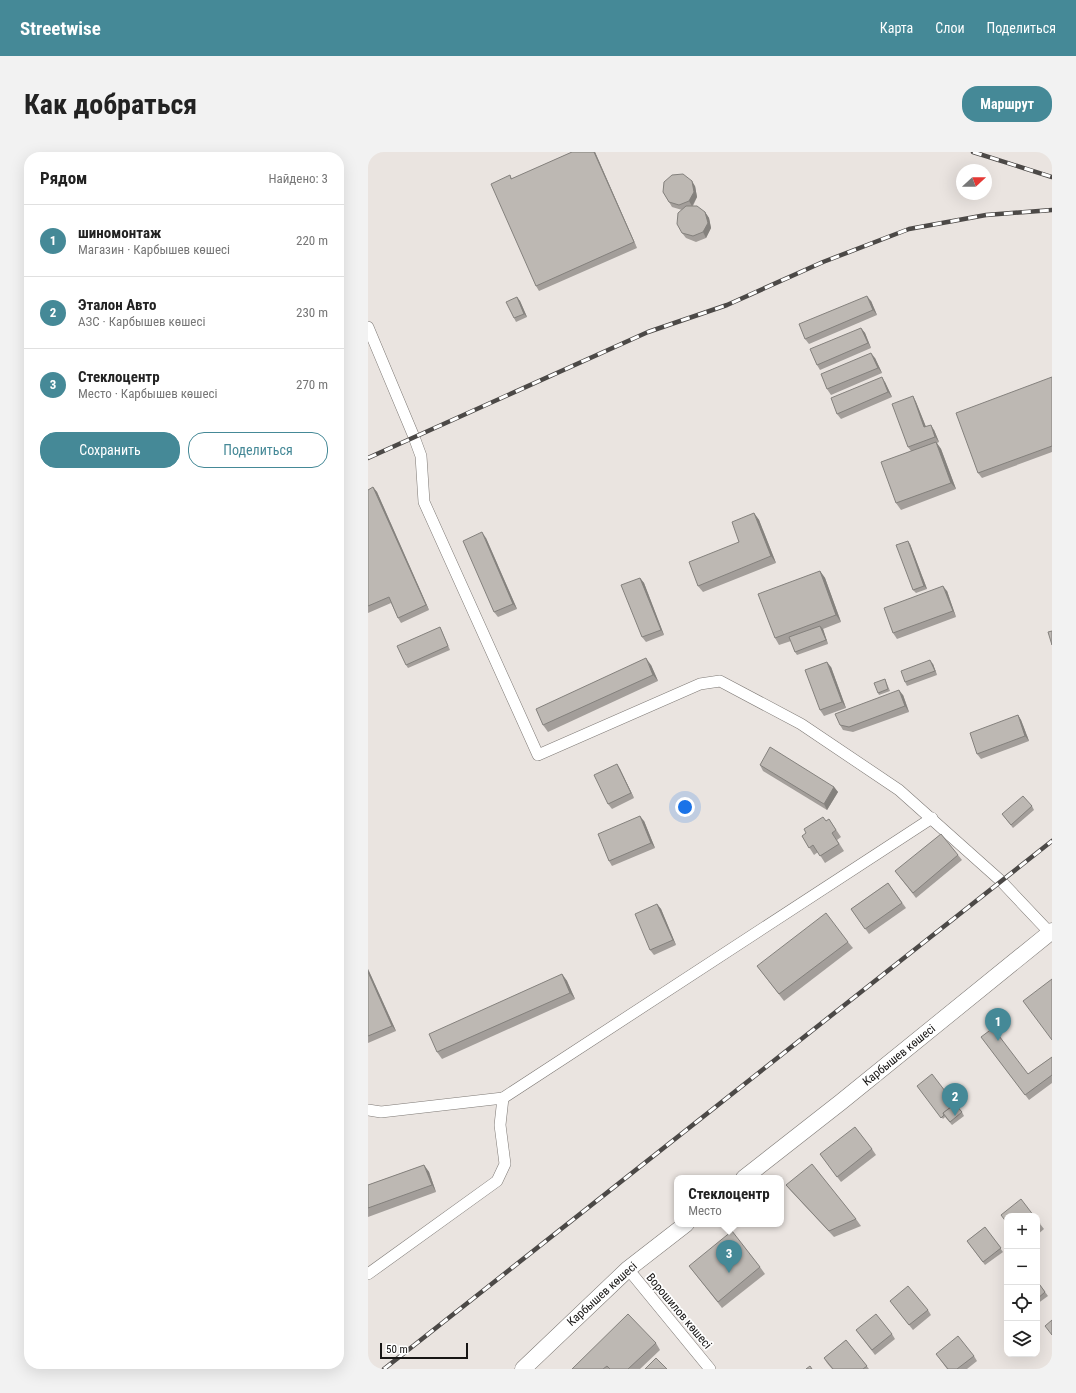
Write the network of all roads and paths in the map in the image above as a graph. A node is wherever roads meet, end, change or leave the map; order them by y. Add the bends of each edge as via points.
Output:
1 (368, 327) edge
2 (932, 818) junction
3 (1051, 932) edge
4 (503, 1098) junction
5 (368, 1110) edge
6 (748, 1175) edge
7 (682, 1227) edge
8 (628, 1269) junction
9 (368, 1274) edge
10 (523, 1369) edge
11 (710, 1369) edge

1 - 2 street via 421,456 424,502 538,755 700,684 720,681 801,724 899,790
2 - 3 street via 1001,881
2 - 4 street
3 - 6 main road, Карбышев көшесі
4 - 5 street via 381,1112
4 - 9 street via 500,1125 505,1164 497,1181
7 - 8 main road, Карбышев көшесі
8 - 10 main road, Карбышев көшесі
8 - 11 street, Ворошилов көшесі

